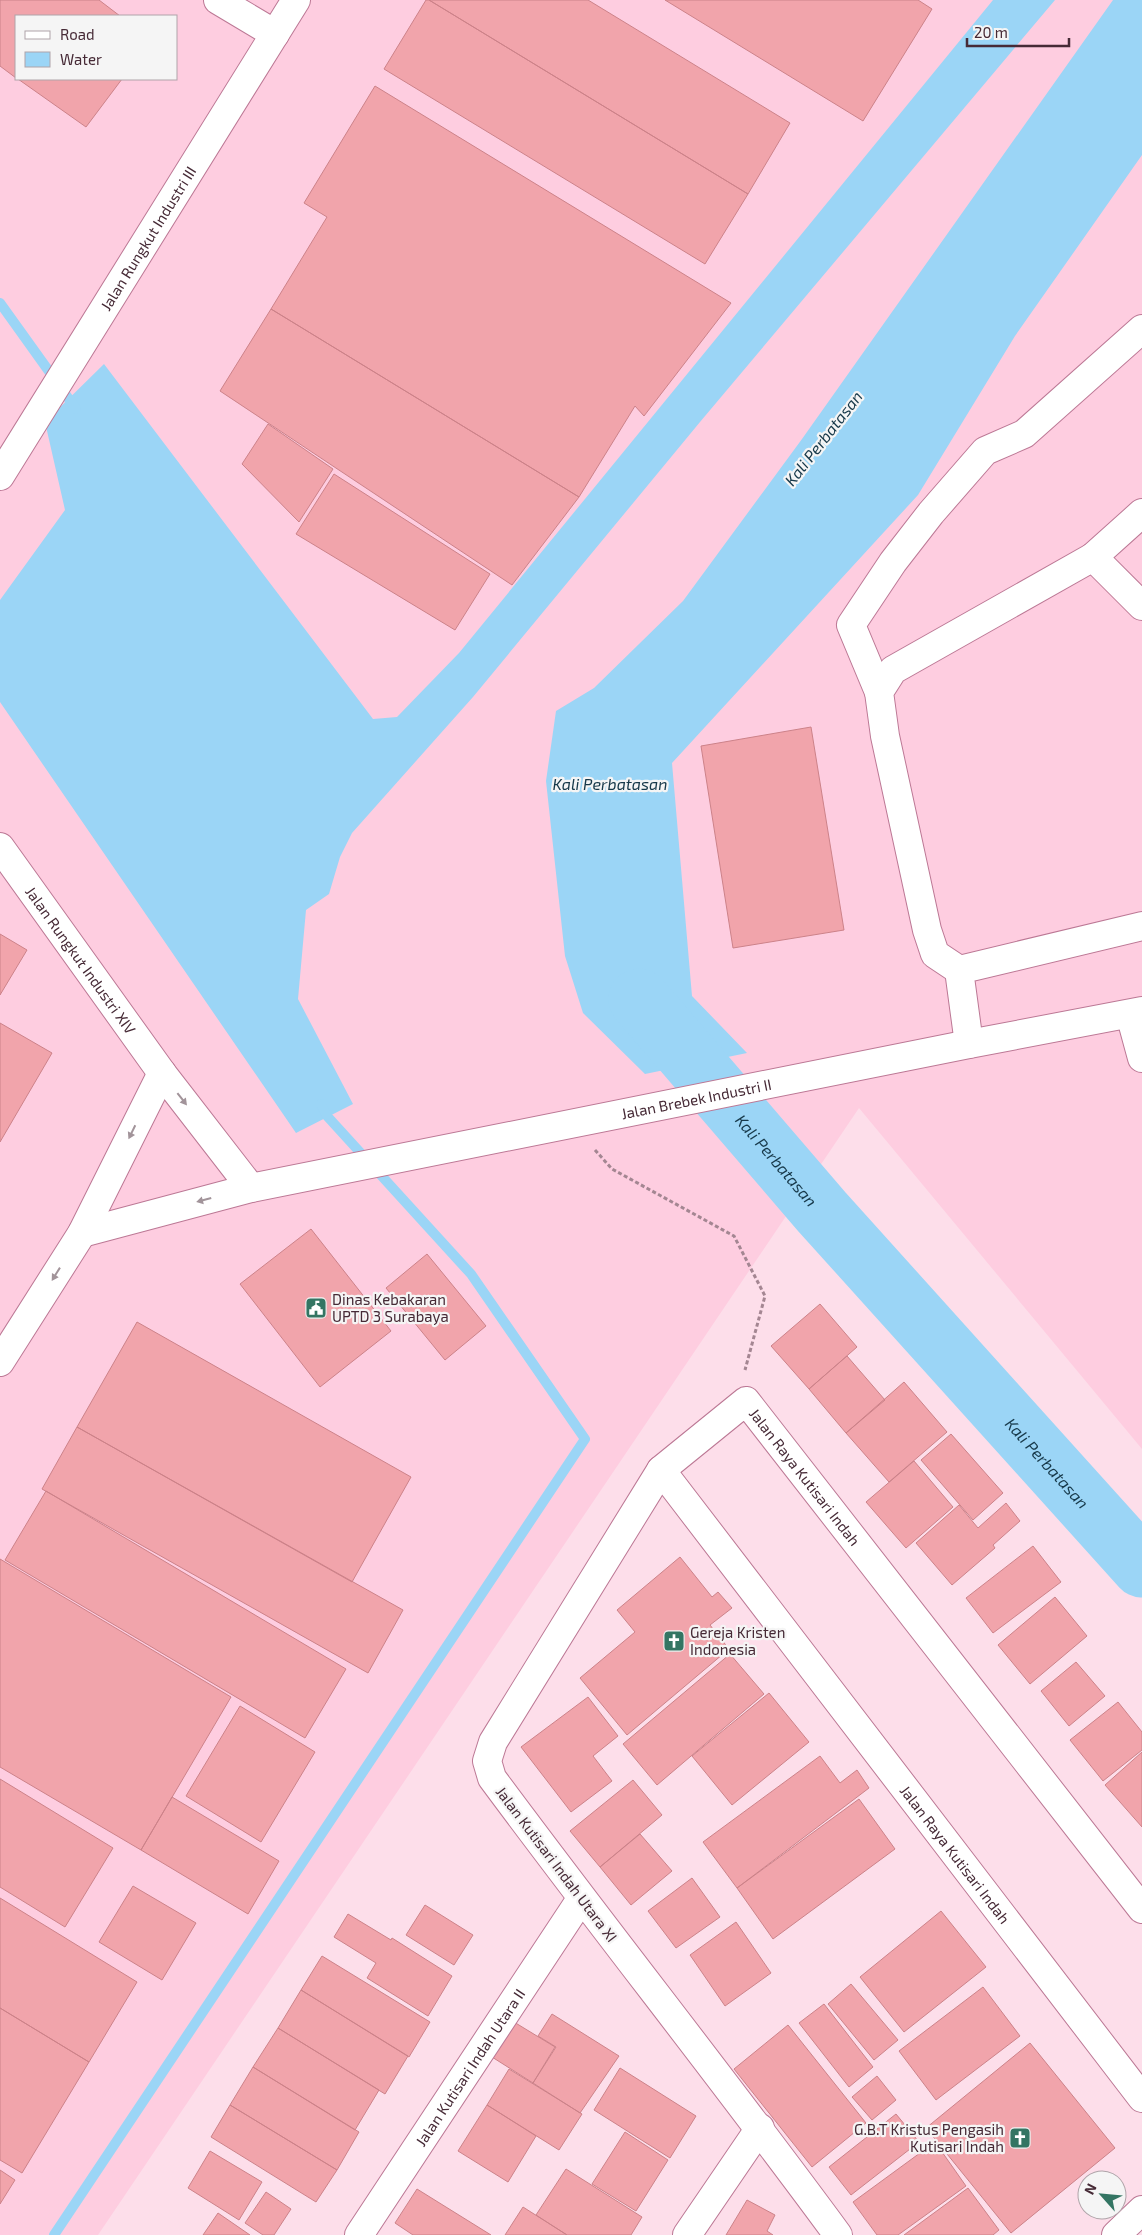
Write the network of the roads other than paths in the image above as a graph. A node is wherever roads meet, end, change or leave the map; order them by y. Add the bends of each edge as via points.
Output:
1 (218, 0) edge
2 (296, 0) edge
3 (275, 34) junction
4 (1142, 329) edge
5 (0, 476) edge
6 (1142, 513) edge
7 (1093, 557) junction
8 (1142, 606) edge
9 (879, 692) junction
10 (0, 847) edge
11 (1142, 926) edge
12 (959, 970) junction
13 (1136, 1012) edge
14 (970, 1044) junction
15 (1142, 1058) edge
16 (162, 1073) junction
17 (251, 1188) junction
18 (82, 1233) junction
19 (0, 1362) edge
20 (661, 1470) junction
21 (581, 1899) junction
22 (1142, 1909) edge
23 (1142, 2098) edge
24 (760, 2128) junction
25 (1142, 2210) edge
26 (359, 2235) edge
27 (687, 2235) edge
28 (838, 2235) edge
29 (1116, 2235) edge

1 - 3 street
2 - 3 street, Jalan Rungkut Industri III
3 - 5 street, Jalan Rungkut Industri III
4 - 9 street via 1024,434 986,451 893,562 851,625
6 - 7 street
7 - 8 street
7 - 9 street via 893,670
9 - 12 street via 885,736 928,930 935,954
10 - 16 street, Jalan Rungkut Industri XIV
11 - 12 street
12 - 14 street
13 - 14 street, Jalan Brebek Industri II
13 - 15 street
14 - 17 street, Jalan Brebek Industri II
16 -> 17 street, Jalan Rungkut Industri XIV
16 -> 18 street
17 -> 18 street
18 -> 19 street
20 - 21 street, Jalan Kutisari Indah Utara XI via 493,1742 487,1761 492,1778
20 - 22 street, Jalan Raya Kutisari Indah via 746,1401
20 - 23 street, Jalan Raya Kutisari Indah
21 - 24 street, Jalan Kutisari Indah Utara XI
21 - 26 street, Jalan Kutisari Indah Utara II
24 - 27 street
24 - 28 street, Jalan Kutisari Indah Utara XI
25 - 29 street

